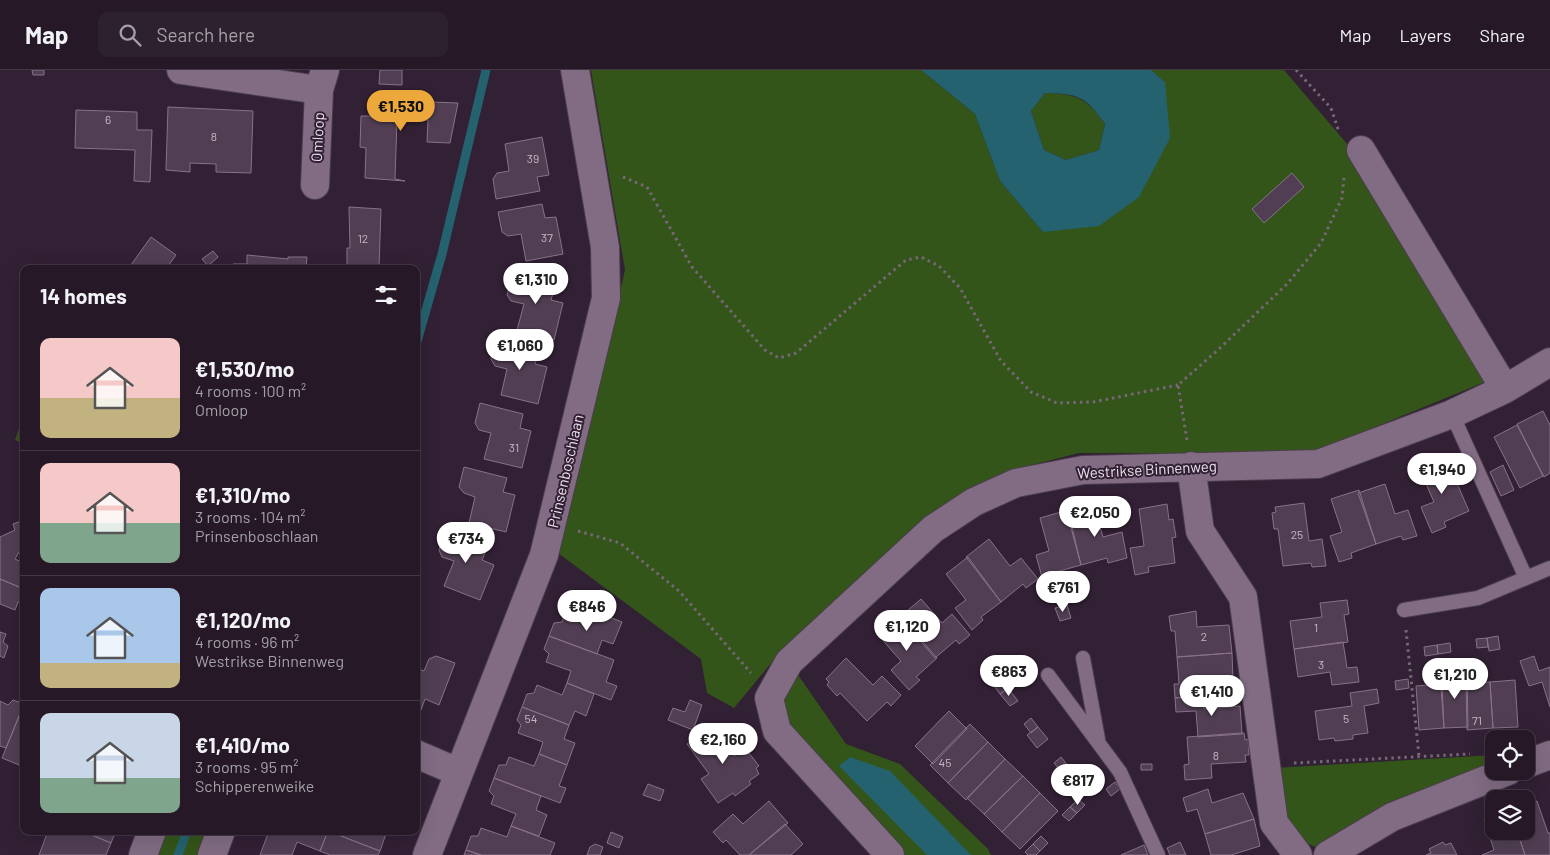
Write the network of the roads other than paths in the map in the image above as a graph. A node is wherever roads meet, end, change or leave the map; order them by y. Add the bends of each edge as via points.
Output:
1 (181, 70) edge
2 (575, 70) edge
3 (322, 80) edge
4 (1351, 145) road end
5 (315, 185) dead end
6 (1550, 362) edge
7 (1505, 389) junction
8 (1452, 414) junction
9 (1191, 466) junction
10 (1550, 568) edge
11 (1526, 578) junction
12 (1404, 610) road end
13 (1083, 658) dead end
14 (1048, 676) dead end
15 (1098, 742) junction
16 (1550, 755) edge
17 (420, 756) edge
18 (1535, 761) edge
19 (458, 772) junction
20 (1485, 780) edge
21 (150, 835) edge
22 (220, 835) edge
23 (143, 855) edge
24 (212, 855) edge
25 (427, 855) edge
26 (890, 855) edge
27 (1158, 855) edge
28 (1298, 855) edge
29 (1328, 855) edge

1 - 3 street, Omloop
2 - 19 street, Prinsenboschlaan via 605,247 606,298 554,523
3 - 5 street, Omloop
4 - 7 street
6 - 7 street, Westrikse Binnenweg
7 - 8 street, Westrikse Binnenweg
8 - 9 street, Westrikse Binnenweg via 1318,464
8 - 11 lane
9 - 26 street, Westrikse Binnenweg via 1082,470 1016,484 974,502 933,529 788,662 769,698 777,731
9 - 28 street via 1200,531 1243,597 1274,823
10 - 11 lane
11 - 12 lane via 1478,598
13 - 15 lane
14 - 15 lane
15 - 27 lane via 1120,772
16 - 18 street
17 - 19 street
19 - 25 street, Prinsenboschlaan
20 - 29 street via 1392,817
21 - 23 street
22 - 24 street

